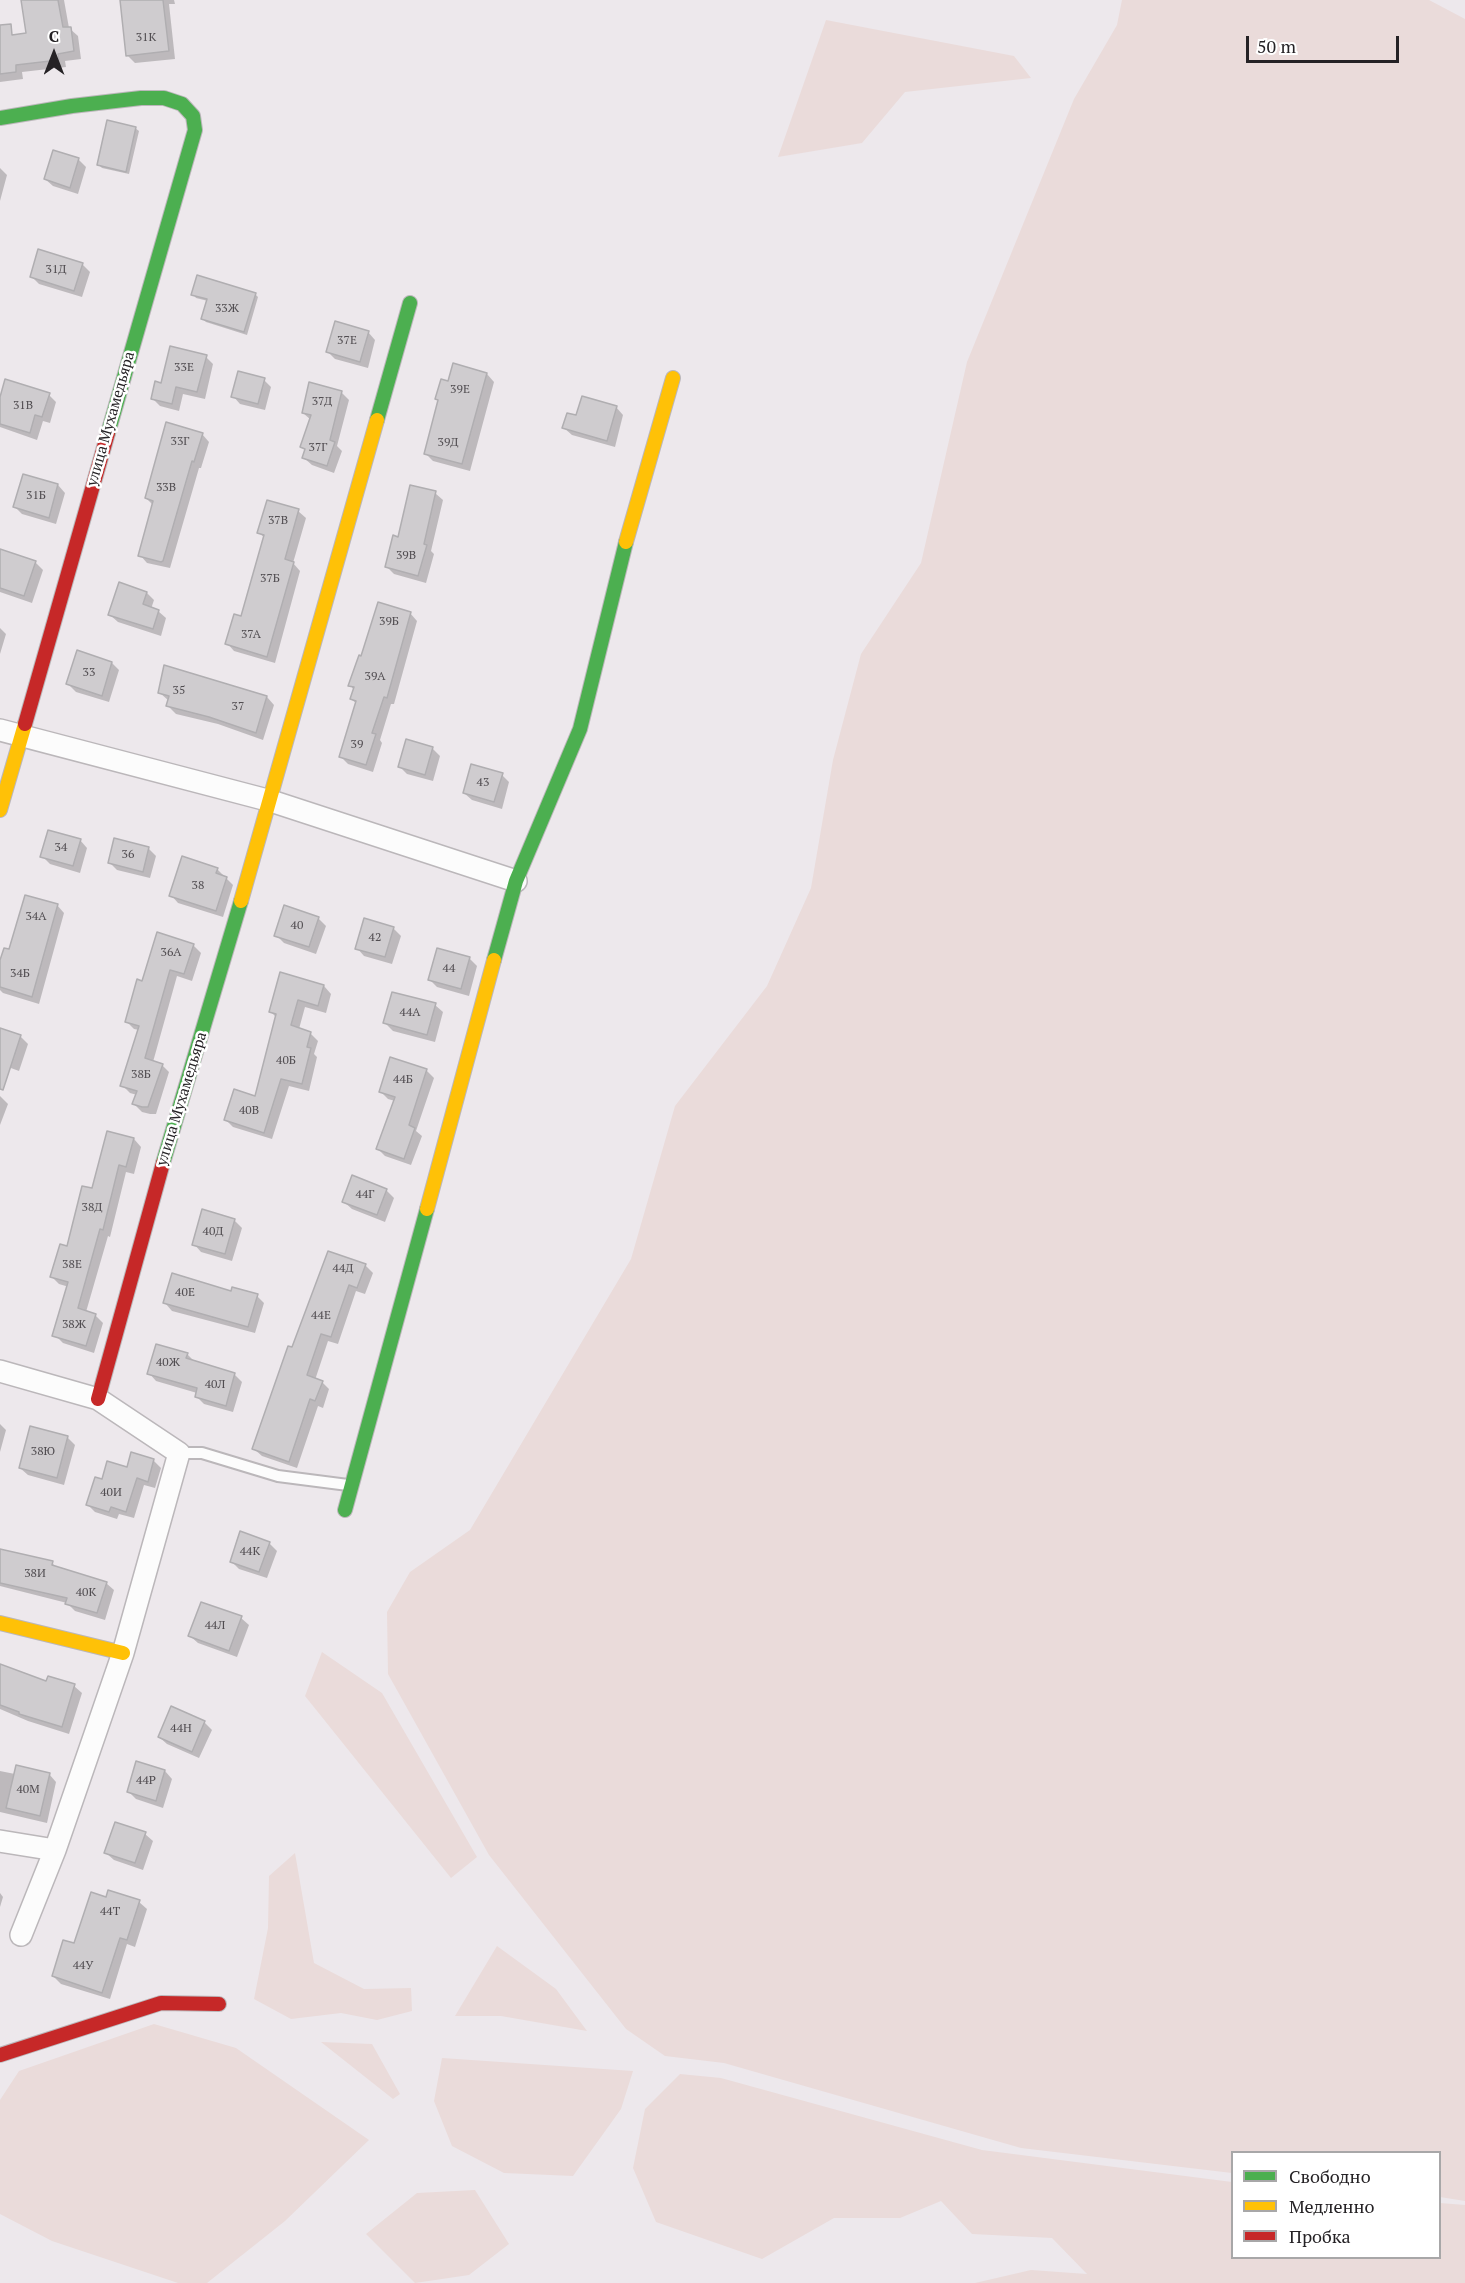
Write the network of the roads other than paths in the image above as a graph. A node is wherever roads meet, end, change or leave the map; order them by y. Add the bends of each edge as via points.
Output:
1 (0, 118) edge
2 (410, 303) dead end
3 (673, 378) dead end
4 (0, 730) edge
5 (21, 737) junction
6 (271, 801) junction
7 (0, 810) edge
8 (516, 881) junction
9 (0, 1371) edge
10 (98, 1399) junction
11 (179, 1453) junction
12 (352, 1485) junction
13 (345, 1510) dead end
14 (0, 1623) edge
15 (123, 1653) junction
16 (0, 1841) edge
17 (55, 1850) junction
18 (21, 1935) dead end
19 (219, 2004) dead end
20 (0, 2055) edge

1 - 5 street, улица Мухамедьяра via 72,106 164,98 182,104 193,116 195,130
2 - 6 street, улица Мухамедьяра
3 - 8 street via 620,563 580,729
4 - 5 street
5 - 6 street
5 - 7 street, улица Мухамедьяра
6 - 8 street
6 - 10 street, улица Мухамедьяра via 148,1213
8 - 12 street
9 - 10 street
10 - 11 street
11 - 12 lane via 202,1453 278,1476
11 - 15 street
12 - 13 street
14 - 15 street
15 - 17 street
16 - 17 street
17 - 18 street
19 - 20 street via 161,2003

